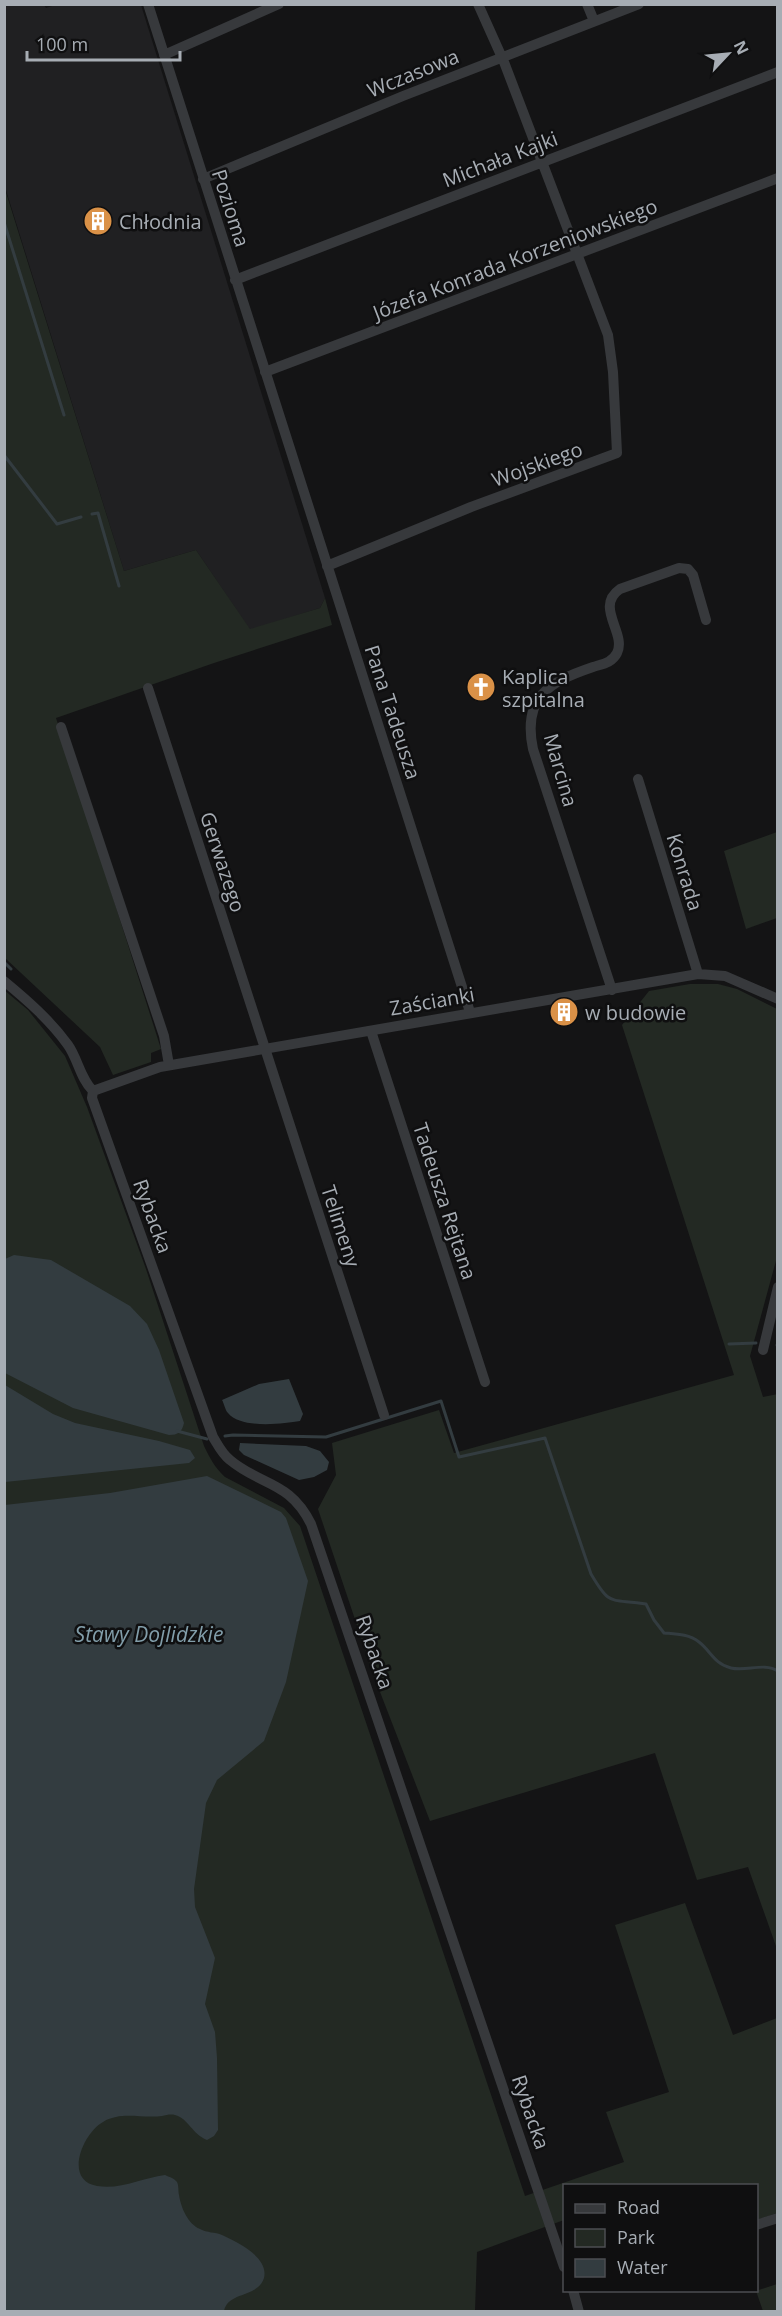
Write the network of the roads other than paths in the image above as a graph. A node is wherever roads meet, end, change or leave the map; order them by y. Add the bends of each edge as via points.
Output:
1 (148, 4) edge
2 (279, 4) edge
3 (478, 4) edge
4 (587, 4) edge
5 (639, 4) edge
6 (594, 21) junction
7 (164, 55) junction
8 (502, 57) junction
9 (777, 72) edge
10 (543, 162) junction
11 (777, 178) edge
12 (203, 179) junction
13 (577, 255) junction
14 (235, 280) junction
15 (265, 372) junction
16 (282, 422) joint
17 (327, 566) junction
18 (706, 620) dead end
19 (148, 688) dead end
20 (62, 727) dead end
21 (638, 779) dead end
22 (698, 974) junction
23 (4, 981) edge
24 (612, 990) junction
25 (777, 999) edge
26 (470, 1012) junction
27 (371, 1030) junction
28 (264, 1048) junction
29 (168, 1065) junction
30 (93, 1091) junction
31 (777, 1287) edge
32 (763, 1350) dead end
33 (485, 1382) dead end
34 (384, 1415) dead end
35 (777, 2218) edge
36 (758, 2224) edge
37 (563, 2264) edge
38 (574, 2292) edge
39 (579, 2312) edge

1 - 7 street, Pozioma
2 - 7 street
3 - 8 street
4 - 6 street
5 - 6 street, Wczasowa
6 - 8 street, Wczasowa
7 - 12 street, Pozioma
8 - 10 street
8 - 12 street, Wczasowa
9 - 10 street, Michała Kajki
10 - 13 street
10 - 14 street, Michała Kajki
11 - 13 street, Józefa Konrada Korzeniowskiego
12 - 14 street, Pozioma
13 - 15 street, Józefa Konrada Korzeniowskiego
13 - 17 street, Wojskiego via 608,335 616,453
14 - 15 street, Pozioma
15 - 16 street, Pozioma
16 - 17 street, Pana Tadeusza
17 - 26 street, Pana Tadeusza
18 - 24 street, Marcina via 688,569 679,568 620,589 610,600 618,650 615,657 548,688 536,700 531,718 533,749
19 - 28 street, Gerwazego
20 - 29 street via 164,1036
21 - 22 street, Konrada
22 - 24 street, Zaścianki
22 - 25 street, Zaścianki via 725,976
23 - 30 street, Rybacka via 34,1006 69,1046
24 - 26 street, Zaścianki
26 - 27 street, Zaścianki
27 - 28 street, Zaścianki
27 - 33 street, Tadeusza Rejtana
28 - 29 street, Zaścianki
28 - 34 street, Telimeny
29 - 30 street, Zaścianki
30 - 37 street, Rybacka via 92,1098 213,1437 230,1460 292,1496 311,1524
31 - 32 street
35 - 36 street
38 - 39 street

